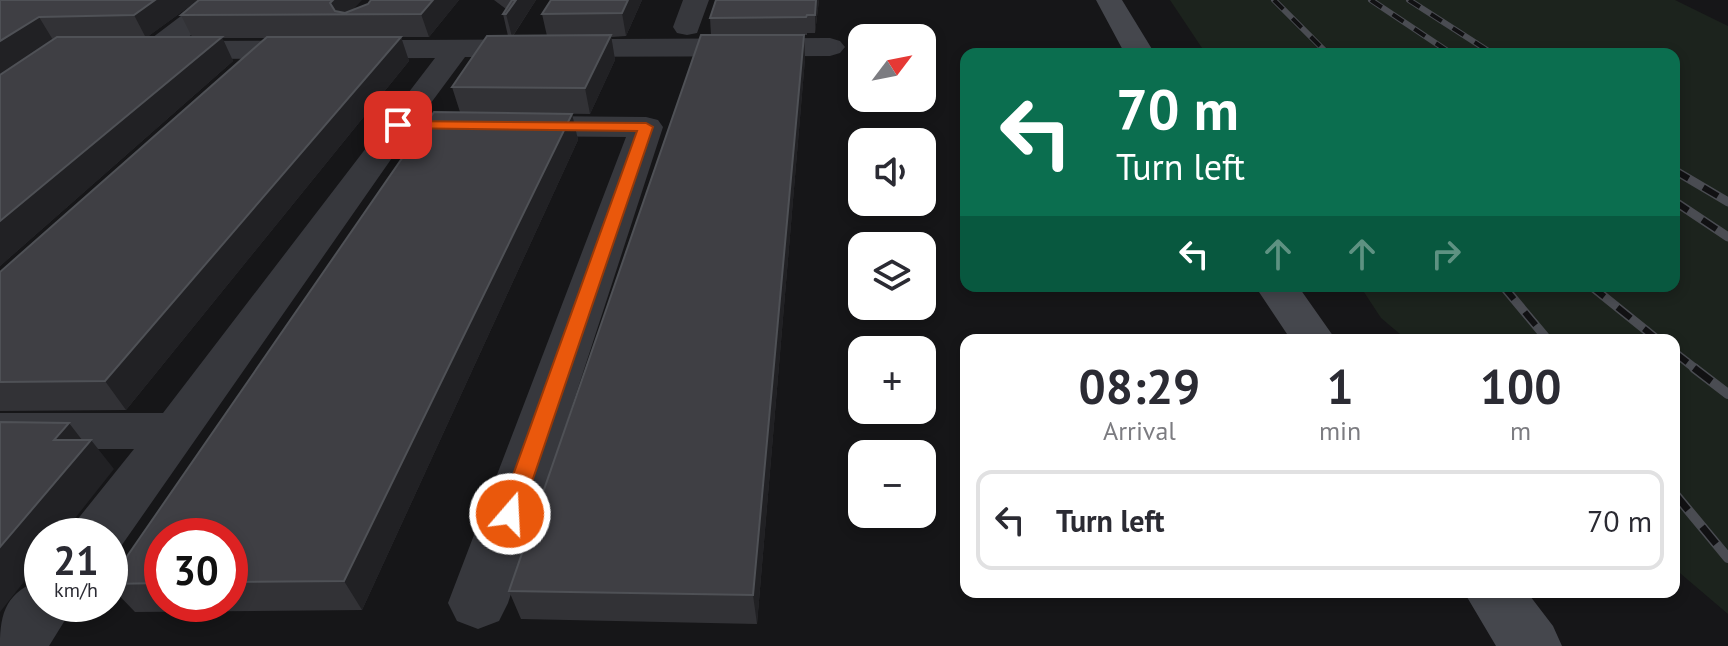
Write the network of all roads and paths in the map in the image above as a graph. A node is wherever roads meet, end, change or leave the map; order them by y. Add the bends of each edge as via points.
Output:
1 (219, 0) edge
2 (696, 0) edge
3 (1109, 0) edge
4 (538, 25) dead end
5 (687, 27) dead end
6 (830, 47) dead end
7 (1137, 48) edge
8 (522, 49) junction
9 (123, 50) edge
10 (154, 50) junction
11 (268, 50) junction
12 (456, 50) junction
13 (233, 82) edge
14 (398, 125) junction
15 (1280, 292) edge
16 (1310, 334) edge
17 (0, 431) edge
18 (177, 431) junction
19 (111, 518) edge
20 (1497, 598) edge
21 (478, 603) dead end
22 (31, 622) edge
23 (13, 646) edge
24 (1531, 646) edge

1 - 10 street
2 - 5 street
3 - 7 main road
4 - 8 street
6 - 8 street
8 - 12 street
9 - 10 street
10 - 11 street
11 - 12 street
11 - 13 street
12 - 14 street
14 - 18 street
14 - 21 street via 646,127
15 - 16 main road
17 - 18 street
18 - 19 street
20 - 24 main road
22 - 23 street

